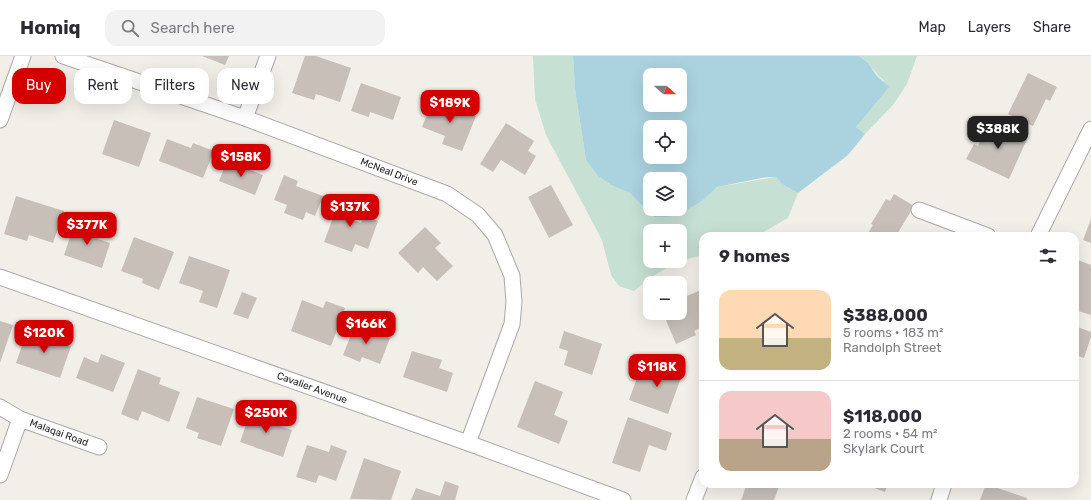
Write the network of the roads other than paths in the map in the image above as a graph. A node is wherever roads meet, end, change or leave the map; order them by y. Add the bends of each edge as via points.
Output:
1 (23, 56) edge
2 (63, 56) edge
3 (268, 56) edge
4 (245, 118) junction
5 (0, 120) edge
6 (1091, 129) edge
7 (919, 210) dead end
8 (977, 232) edge
9 (1040, 232) edge
10 (0, 277) edge
11 (0, 407) edge
12 (20, 419) junction
13 (468, 443) junction
14 (99, 447) dead end
15 (0, 476) edge
16 (699, 487) edge
17 (942, 488) edge
18 (623, 500) edge
19 (694, 500) edge
20 (938, 500) edge

1 - 5 street
2 - 4 street, McNeal Drive
3 - 4 street
4 - 13 street, McNeal Drive via 447,194 478,215 495,235 512,276 512,324
6 - 9 street
7 - 8 street
10 - 13 street, Cavalier Avenue
11 - 12 street, Malaqai Road
12 - 14 street, Malaqai Road
12 - 15 street
13 - 18 street, Cavalier Avenue
16 - 19 street
17 - 20 street

